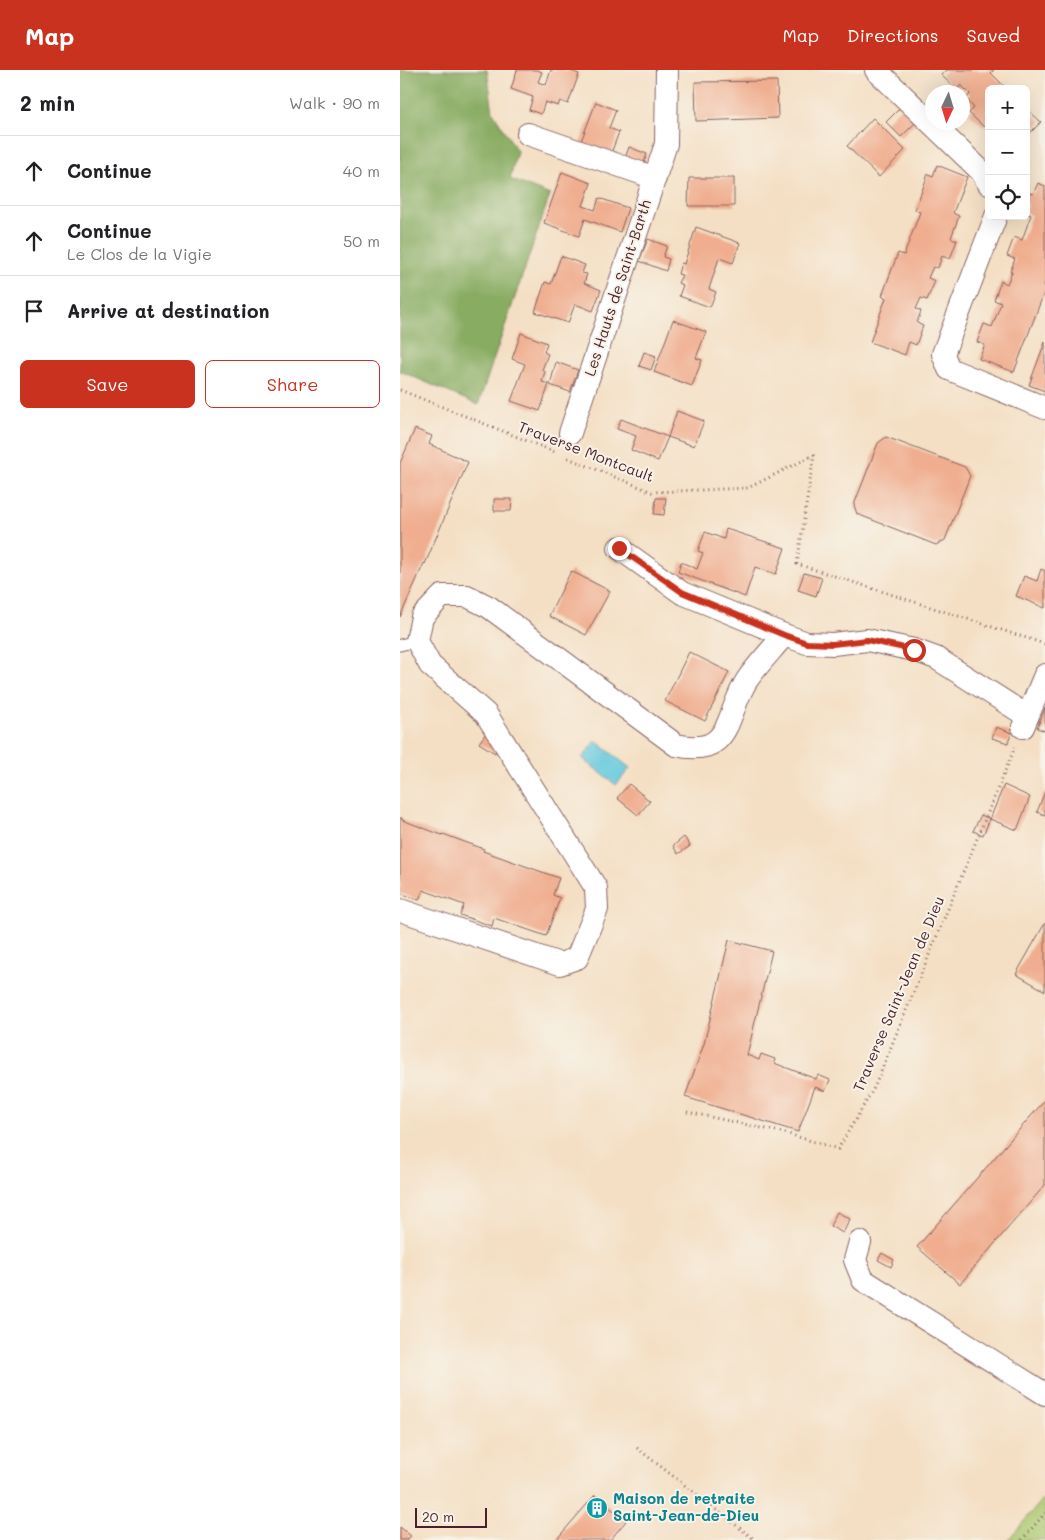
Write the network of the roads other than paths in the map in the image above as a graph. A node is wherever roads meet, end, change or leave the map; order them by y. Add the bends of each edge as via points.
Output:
1 (667, 70) edge
2 (876, 70) edge
3 (528, 134) dead end
4 (655, 178) junction
5 (985, 178) edge
6 (994, 220) edge
7 (1045, 408) edge
8 (570, 433) dead end
9 (619, 548) dead end
10 (784, 635) junction
11 (408, 643) edge
12 (1045, 676) edge
13 (400, 910) edge
14 (860, 1242) dead end
15 (1045, 1394) edge

1 - 4 street, Les Hauts de Saint-Barth via 666,144
2 - 5 street
3 - 4 street
4 - 8 street, Les Hauts de Saint-Barth
6 - 7 street via 943,354 949,369
9 - 10 street via 682,592
10 - 11 street via 747,681 721,737 706,747 689,748 676,745 489,607 467,596 442,596 422,617
10 - 12 street via 807,643 867,640 914,650 936,658 1025,722
11 - 13 street via 486,714 596,888 597,910 578,958 560,964
14 - 15 street via 855,1260 863,1280

